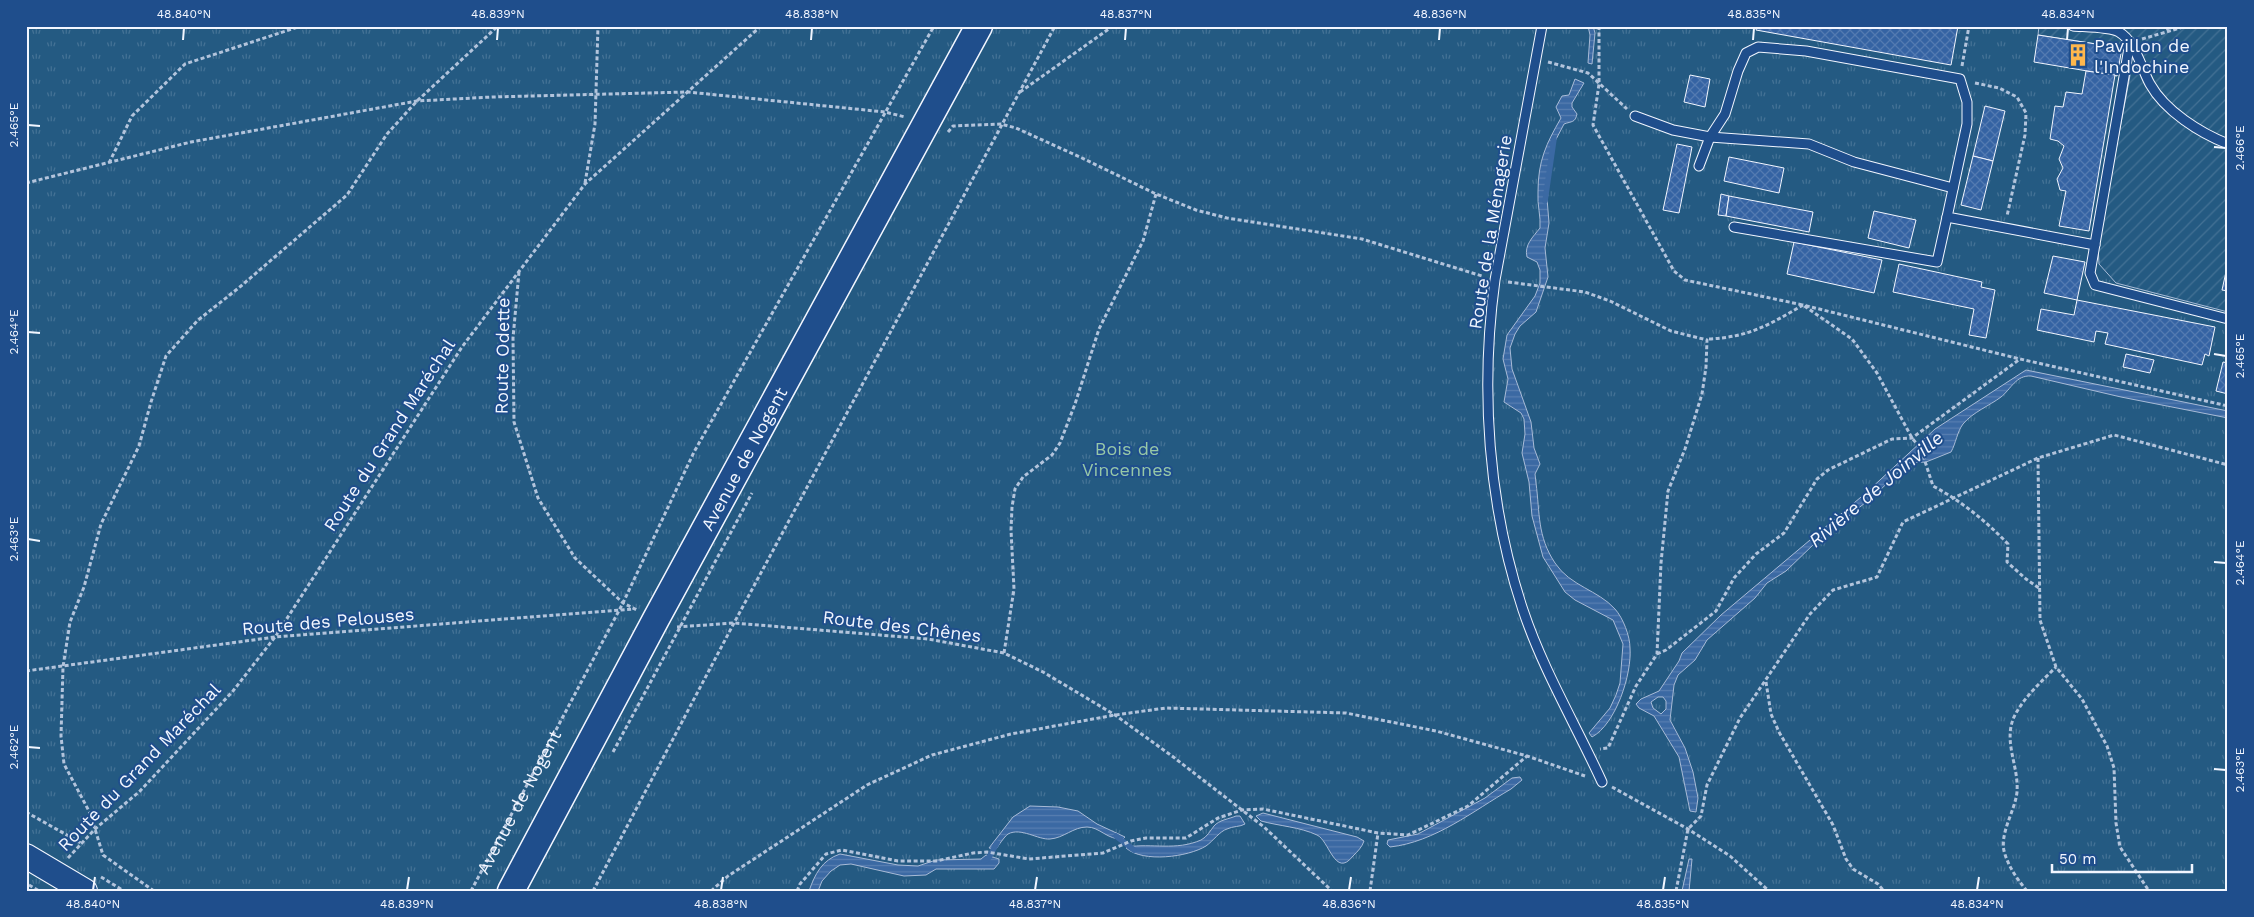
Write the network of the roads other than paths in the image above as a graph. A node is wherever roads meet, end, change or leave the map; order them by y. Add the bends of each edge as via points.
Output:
1 (979, 26) edge
2 (1542, 26) edge
3 (2073, 26) edge
4 (2130, 42) junction
5 (1634, 116) road end
6 (1710, 137) junction
7 (2228, 144) edge
8 (1699, 166) dead end
9 (1953, 188) junction
10 (1947, 217) junction
11 (1734, 227) dead end
12 (2095, 245) junction
13 (2228, 319) edge
14 (1602, 782) road end
15 (26, 856) edge
16 (85, 891) edge
17 (511, 891) edge

1 - 17 main road, Avenue de Nogent via 933,133 645,614
2 - 14 lane, Route de la Ménagerie via 1490,313 1488,424 1506,548 1523,612 1561,702
3 - 4 lane via 2118,31
4 - 7 lane via 2151,86 2168,106 2193,126
4 - 12 lane
5 - 6 lane via 1673,130
6 - 8 lane
6 - 9 lane via 1809,144 1854,162
6 - 9 lane via 1725,114 1746,53 1758,46 1806,51 1960,79 1967,102 1967,124
9 - 10 lane
10 - 11 lane via 1937,262
10 - 12 lane
12 - 13 lane via 2090,273 2095,285
15 - 16 street

